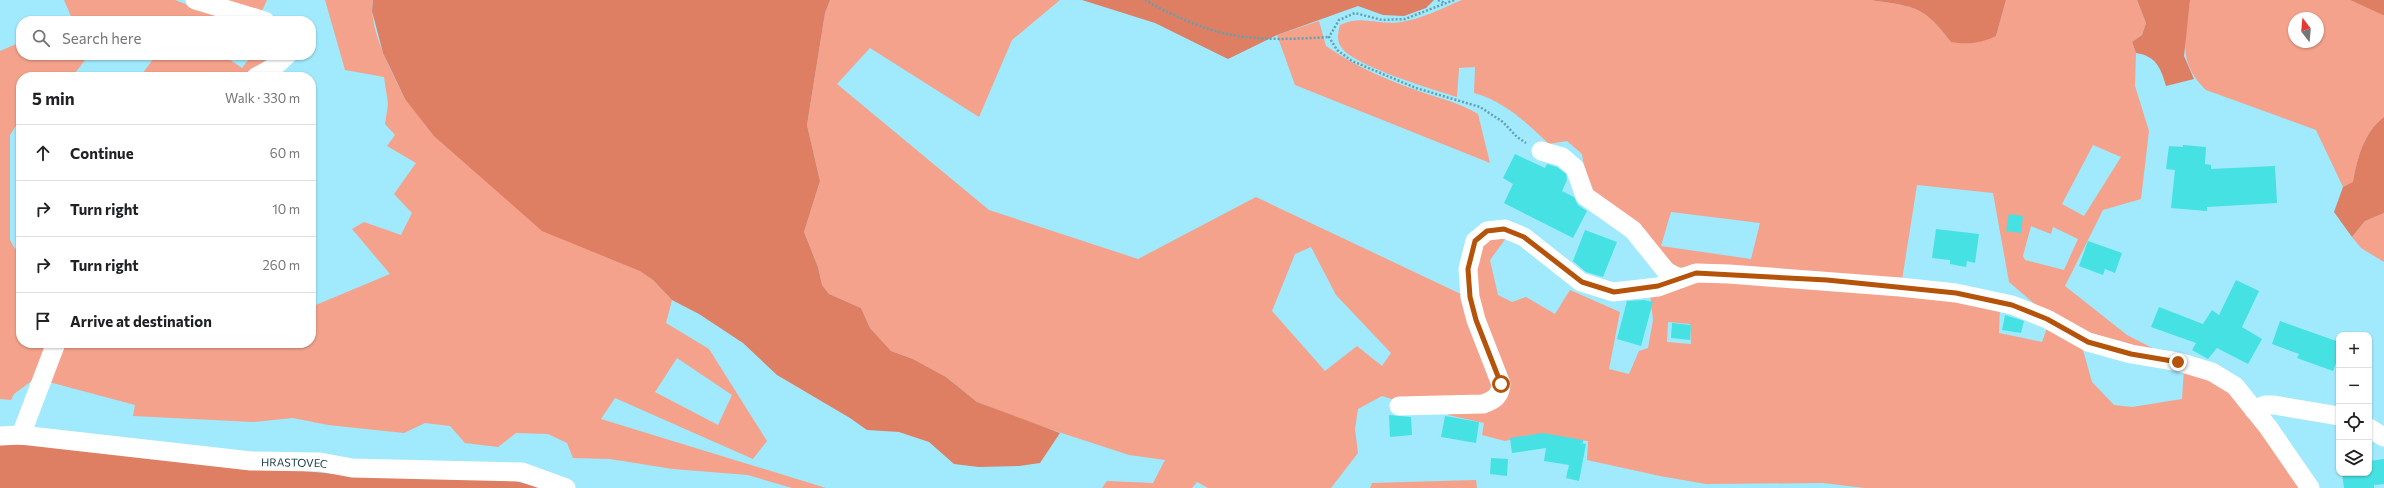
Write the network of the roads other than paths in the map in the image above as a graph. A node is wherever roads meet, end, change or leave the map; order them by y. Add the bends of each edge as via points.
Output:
1 (195, 0) edge
2 (248, 16) edge
3 (281, 60) edge
4 (265, 72) edge
5 (1541, 150) road end
6 (1679, 278) junction
7 (54, 348) edge
8 (1399, 406) dead end
9 (2254, 410) junction
10 (2336, 415) edge
11 (2372, 430) edge
12 (21, 435) junction
13 (0, 436) edge
14 (2384, 437) edge
15 (566, 488) edge
16 (2310, 488) edge

1 - 2 street
3 - 4 street
5 - 6 street via 1562,157 1575,168 1585,196 1632,230 1666,271
6 - 8 street via 1658,286 1614,292 1582,282 1524,237 1504,229 1487,231 1475,241 1468,269 1470,297 1476,320 1501,384 1501,392 1495,400 1483,404
6 - 9 street via 1696,273 1827,280 1956,293 2012,305 2047,319 2088,342 2212,372 2235,386
7 - 12 street
9 - 10 street via 2265,405 2274,405
9 - 16 street
11 - 14 street
12 - 13 street, HRASTOVEC
12 - 15 street, HRASTOVEC via 251,461 320,462 352,468 522,472

